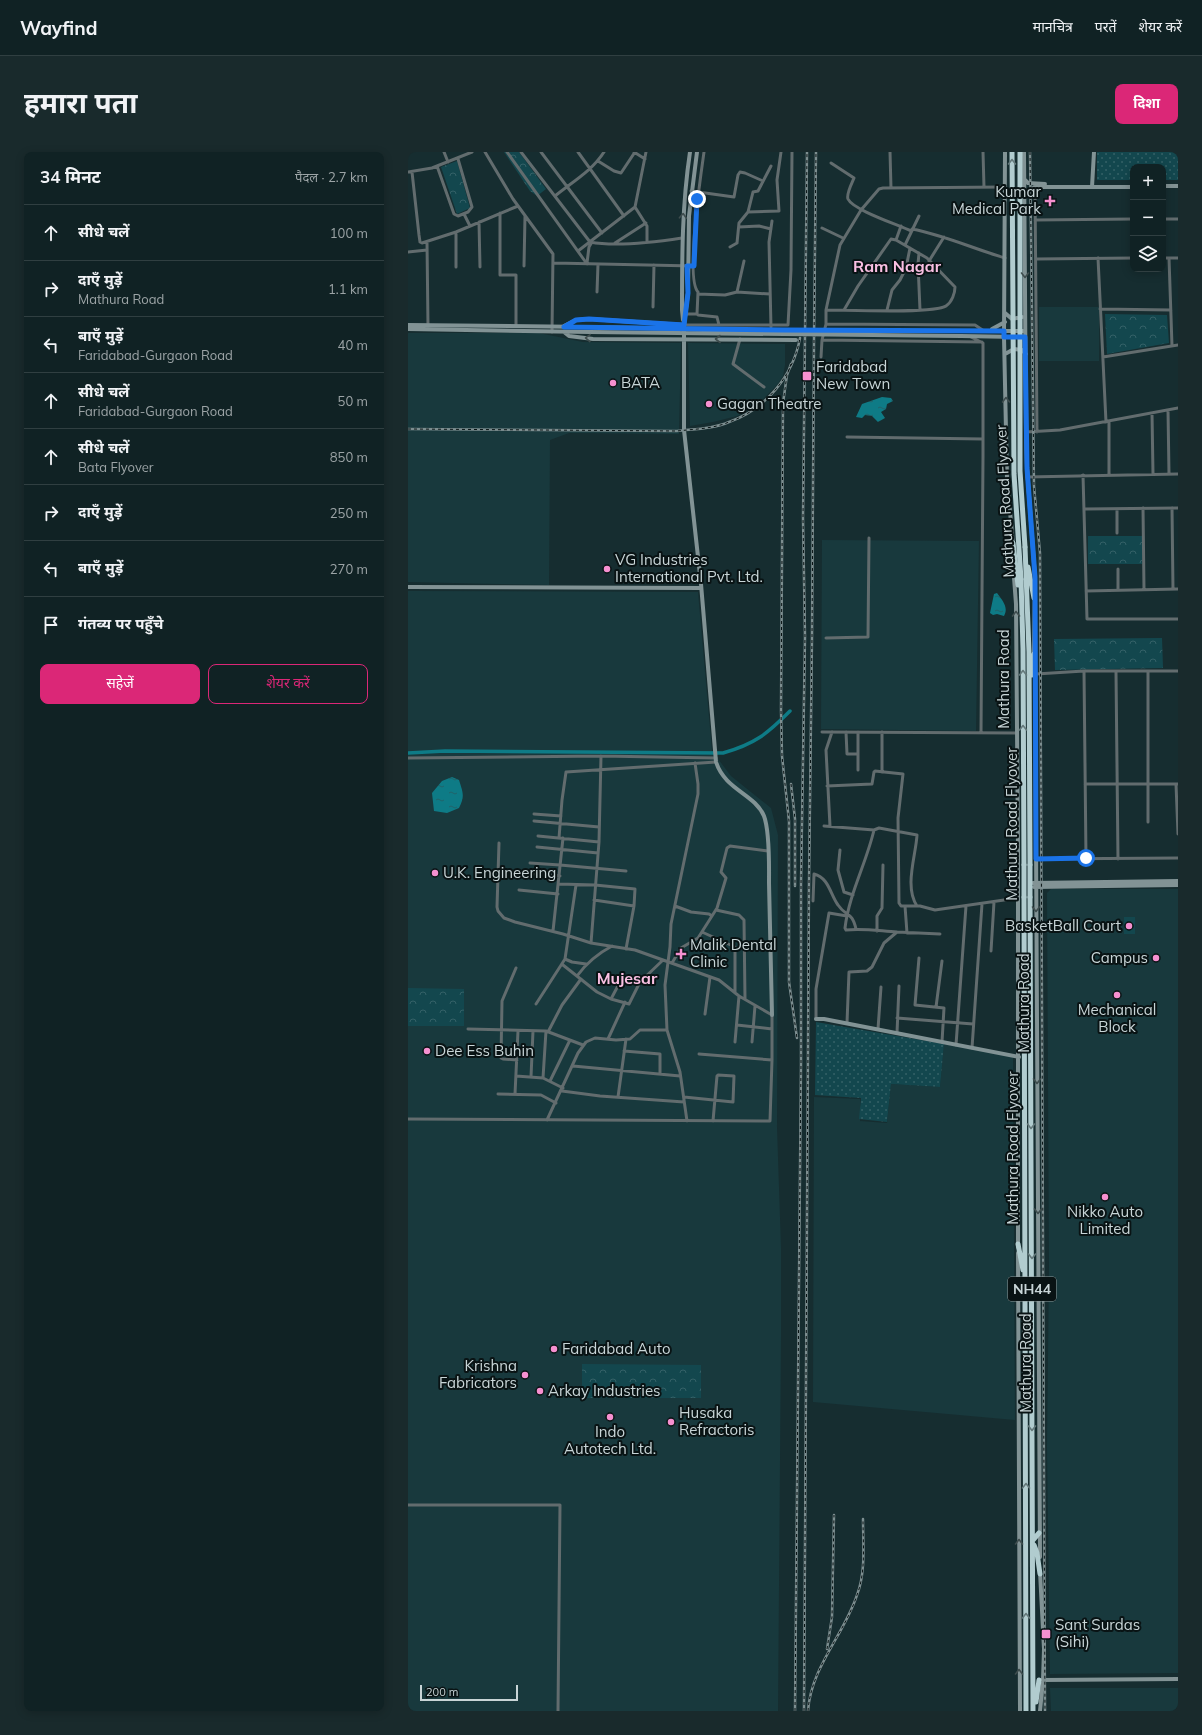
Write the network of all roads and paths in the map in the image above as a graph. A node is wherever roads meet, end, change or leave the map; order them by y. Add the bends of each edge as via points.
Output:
1 (444, 152) edge
2 (472, 152) edge
3 (485, 152) edge
4 (507, 152) edge
5 (521, 152) edge
6 (541, 152) edge
7 (578, 152) edge
8 (604, 152) edge
9 (635, 152) edge
10 (646, 152) edge
11 (690, 152) edge
12 (697, 152) edge
13 (704, 152) edge
14 (781, 152) edge
15 (792, 152) edge
16 (890, 152) edge
17 (983, 152) edge
18 (1005, 152) edge
19 (1012, 152) edge
20 (1020, 152) edge
21 (1024, 152) edge
22 (1094, 152) edge
23 (458, 158) junction
24 (645, 159) junction
25 (598, 161) junction
26 (448, 162) junction
27 (831, 163) dead end
28 (437, 166) junction
29 (771, 166) dead end
30 (591, 169) junction
31 (410, 172) edge
32 (1025, 180) junction
33 (763, 181) junction
34 (1130, 185) edge
35 (1166, 185) edge
36 (1178, 185) edge
37 (567, 186) junction
38 (1093, 186) junction
39 (984, 187) junction
40 (1005, 187) junction
41 (1035, 187) junction
42 (891, 188) junction
43 (692, 191) junction
44 (698, 192) junction
45 (1024, 194) junction
46 (555, 196) junction
47 (518, 206) junction
48 (635, 207) junction
49 (861, 210) junction
50 (748, 212) junction
51 (500, 213) junction
52 (464, 214) junction
53 (525, 216) junction
54 (624, 216) junction
55 (919, 216) dead end
56 (1130, 219) edge
57 (1166, 219) edge
58 (1178, 219) edge
59 (1035, 220) junction
60 (772, 221) dead end
61 (479, 222) junction
62 (646, 223) junction
63 (470, 226) junction
64 (901, 226) junction
65 (738, 227) junction
66 (822, 228) dead end
67 (770, 229) junction
68 (912, 230) junction
69 (456, 232) junction
70 (602, 233) junction
71 (944, 237) junction
72 (682, 238) junction
73 (843, 238) junction
74 (896, 240) junction
75 (427, 242) junction
76 (591, 242) junction
77 (647, 242) junction
78 (613, 244) junction
79 (905, 245) junction
80 (730, 247) dead end
81 (910, 248) junction
82 (427, 250) junction
83 (578, 251) junction
84 (408, 252) edge
85 (919, 253) junction
86 (1006, 258) junction
87 (1098, 258) junction
88 (1130, 258) edge
89 (1169, 258) joint
90 (1178, 258) edge
91 (1036, 259) junction
92 (744, 261) dead end
93 (929, 261) junction
94 (554, 263) junction
95 (587, 263) junction
96 (598, 264) junction
97 (654, 265) junction
98 (524, 266) dead end
99 (682, 266) junction
100 (687, 266) junction
101 (694, 266) junction
102 (456, 267) dead end
103 (480, 267) dead end
104 (596, 292) dead end
105 (737, 292) junction
106 (698, 294) junction
107 (770, 294) junction
108 (653, 307) dead end
109 (1100, 309) junction
110 (826, 310) junction
111 (844, 310) junction
112 (887, 310) junction
113 (920, 310) junction
114 (1171, 310) junction
115 (1025, 311) junction
116 (1005, 313) junction
117 (686, 314) junction
118 (697, 314) junction
119 (1005, 322) junction
120 (826, 324) junction
121 (408, 325) edge
122 (684, 325) junction
123 (719, 325) junction
124 (771, 325) junction
125 (516, 326) junction
126 (428, 327) junction
127 (564, 327) junction
128 (408, 329) edge
129 (552, 329) junction
130 (590, 329) junction
131 (1025, 330) junction
132 (984, 331) junction
133 (1004, 331) junction
134 (564, 332) junction
135 (968, 333) junction
136 (994, 337) junction
137 (1004, 337) junction
138 (1025, 337) junction
139 (684, 339) junction
140 (740, 339) junction
141 (771, 339) junction
142 (796, 340) dead end
143 (822, 340) junction
144 (982, 342) junction
145 (1178, 345) edge
146 (1004, 346) junction
147 (1172, 346) junction
148 (1005, 354) junction
149 (1026, 354) junction
150 (820, 357) dead end
151 (1103, 357) junction
152 (764, 388) dead end
153 (1178, 408) edge
154 (1168, 410) junction
155 (1152, 414) junction
156 (1108, 422) junction
157 (1026, 432) junction
158 (1037, 432) junction
159 (847, 437) dead end
160 (983, 439) junction
161 (1152, 474) junction
162 (1169, 474) junction
163 (1178, 474) edge
164 (1083, 475) junction
165 (1109, 475) junction
166 (1028, 477) junction
167 (1143, 508) junction
168 (1172, 508) junction
169 (1178, 508) edge
170 (1085, 509) junction
171 (1117, 509) junction
172 (1117, 533) dead end
173 (869, 538) dead end
174 (1013, 543) junction
175 (1026, 559) junction
176 (1118, 569) dead end
177 (408, 587) edge
178 (701, 588) junction
179 (1173, 589) junction
180 (1178, 589) edge
181 (1118, 590) junction
182 (1144, 590) junction
183 (1086, 591) junction
184 (1034, 598) junction
185 (1021, 600) junction
186 (1178, 619) edge
187 (826, 638) dead end
188 (1034, 654) junction
189 (1084, 671) junction
190 (1178, 671) edge
191 (1116, 672) junction
192 (1148, 672) junction
193 (1036, 674) junction
194 (1030, 695) junction
195 (822, 732) dead end
196 (832, 732) junction
197 (846, 732) junction
198 (858, 732) junction
199 (882, 732) junction
200 (981, 733) junction
201 (1017, 733) junction
202 (858, 754) junction
203 (601, 756) junction
204 (408, 758) edge
205 (716, 759) junction
206 (695, 764) junction
207 (858, 770) dead end
208 (601, 771) junction
209 (882, 772) junction
210 (1085, 784) junction
211 (1117, 784) junction
212 (1148, 784) junction
213 (1177, 784) edge
214 (828, 786) junction
215 (534, 814) dead end
216 (561, 816) junction
217 (534, 821) dead end
218 (1148, 822) dead end
219 (560, 823) junction
220 (824, 826) dead end
221 (830, 826) junction
222 (599, 827) junction
223 (874, 830) junction
224 (899, 831) junction
225 (1178, 834) edge
226 (538, 836) dead end
227 (561, 838) junction
228 (599, 842) junction
229 (499, 843) dead end
230 (537, 847) dead end
231 (562, 850) junction
232 (840, 850) dead end
233 (768, 851) junction
234 (598, 853) junction
235 (1086, 858) junction
236 (1118, 858) junction
237 (1178, 858) edge
238 (1036, 859) junction
239 (530, 864) dead end
240 (560, 865) junction
241 (883, 865) dead end
242 (597, 869) junction
243 (626, 871) dead end
244 (524, 873) dead end
245 (560, 876) junction
246 (1178, 881) edge
247 (559, 884) junction
248 (576, 885) junction
249 (595, 885) junction
250 (1018, 885) junction
251 (1036, 885) junction
252 (1178, 885) edge
253 (519, 890) dead end
254 (558, 894) junction
255 (853, 895) junction
256 (1018, 898) junction
257 (594, 900) junction
258 (813, 901) dead end
259 (994, 902) junction
260 (982, 904) junction
261 (634, 906) junction
262 (674, 906) junction
263 (905, 906) junction
264 (917, 906) junction
265 (966, 906) junction
266 (716, 910) junction
267 (848, 914) junction
268 (712, 916) junction
269 (856, 929) junction
270 (553, 931) junction
271 (877, 931) junction
272 (702, 932) junction
273 (897, 932) junction
274 (908, 933) junction
275 (940, 934) dead end
276 (570, 936) junction
277 (591, 943) junction
278 (612, 946) junction
279 (626, 949) junction
280 (991, 951) dead end
281 (919, 958) dead end
282 (565, 959) junction
283 (663, 960) junction
284 (942, 961) dead end
285 (668, 962) junction
286 (672, 963) junction
287 (586, 964) junction
288 (563, 965) junction
289 (516, 968) dead end
290 (577, 976) junction
291 (710, 977) junction
292 (581, 979) junction
293 (620, 982) dead end
294 (899, 986) dead end
295 (881, 987) dead end
296 (735, 992) junction
297 (740, 996) junction
298 (611, 999) junction
299 (745, 999) junction
300 (624, 1002) junction
301 (536, 1004) dead end
302 (755, 1006) junction
303 (936, 1007) junction
304 (705, 1014) dead end
305 (772, 1015) junction
306 (897, 1018) junction
307 (816, 1019) joint
308 (943, 1022) junction
309 (847, 1023) junction
310 (958, 1023) junction
311 (973, 1024) junction
312 (737, 1025) junction
313 (753, 1027) junction
314 (772, 1028) junction
315 (468, 1029) dead end
316 (878, 1029) junction
317 (502, 1030) junction
318 (667, 1030) junction
319 (518, 1031) junction
320 (534, 1031) junction
321 (547, 1031) junction
322 (896, 1033) junction
323 (608, 1039) junction
324 (626, 1039) junction
325 (570, 1040) junction
326 (735, 1042) dead end
327 (752, 1042) dead end
328 (942, 1042) junction
329 (583, 1044) junction
330 (956, 1045) junction
331 (972, 1048) junction
332 (624, 1051) junction
333 (699, 1054) dead end
334 (1019, 1057) junction
335 (517, 1060) junction
336 (772, 1060) junction
337 (573, 1066) junction
338 (622, 1072) junction
339 (660, 1074) junction
340 (516, 1076) junction
341 (680, 1076) junction
342 (531, 1077) junction
343 (543, 1078) junction
344 (550, 1081) junction
345 (562, 1090) junction
346 (498, 1094) dead end
347 (514, 1094) junction
348 (618, 1097) junction
349 (684, 1097) junction
350 (714, 1101) junction
351 (684, 1102) junction
352 (556, 1103) junction
353 (408, 1119) edge
354 (547, 1120) junction
355 (687, 1121) junction
356 (714, 1121) junction
357 (1018, 1244) junction
358 (1025, 1281) junction
359 (408, 1505) edge
360 (1039, 1533) junction
361 (1033, 1541) junction
362 (1040, 1574) junction
363 (1178, 1679) edge
364 (1038, 1680) junction
365 (558, 1711) edge
366 (1020, 1711) edge
367 (1026, 1711) edge
368 (1034, 1711) edge
369 (1040, 1711) edge

1 - 26 street
2 - 23 street
3 - 47 street
4 - 83 street
5 - 46 street
6 - 37 street
7 - 30 street
8 - 25 street
9 - 24 street
9 - 25 street via 621,173
10 - 24 street
72 -> 11 main road
12 - 43 main road
13 - 44 street
14 - 50 street via 777,180 779,211
15 - 124 street via 792,263 788,325
16 - 42 street
17 - 39 street
18 - 40 main road, Mathura Road
185 -> 19 highway, Mathura Road Flyover / NH44, bridge via 1014,474
20 - 175 highway, Mathura Road Flyover / NH44, bridge via 1020,471
21 - 32 main road, Mathura Road
22 - 38 main road
23 - 26 street
23 - 52 street via 472,207
24 - 48 street
25 - 30 street
26 - 28 street
27 - 49 street via 854,178 848,197
28 - 31 street
28 - 52 street via 454,214
29 - 33 street
30 - 37 street
30 - 54 street
31 - 75 street via 420,242
32 - 38 main road via 1036,184
32 - 45 main road, Mathura Road
33 - 44 street via 742,172 738,175 734,197
33 - 50 street via 758,190 753,192
34 - 38 main road
35 - 36 main road
37 - 46 street
37 - 70 street
38 - 41 main road
39 - 40 street
39 - 42 street
40 - 86 main road, Mathura Road
41 - 45 main road
41 - 59 street
42 - 49 street via 879,189
43 - 44 street
43 - 100 main road
44 - 101 street
45 -> 115 main road, Mathura Road
46 - 76 street
47 - 51 street
47 - 53 street
48 - 54 street
48 - 62 street
49 - 64 street
49 - 73 street
50 - 65 street
51 - 61 street
51 - 125 street via 500,275 516,276
52 - 63 street
53 - 94 street via 550,249
53 - 98 street
54 - 70 street
55 - 68 street
56 - 59 street
57 - 58 street
59 - 91 street
60 - 67 street
61 - 63 street
61 - 103 street
62 - 77 street
62 - 78 street
63 - 69 street
64 - 68 street
64 - 74 street
65 - 67 street via 759,226
65 - 80 street via 737,243
66 - 73 street
67 - 107 street
68 - 71 street
68 - 79 street
69 - 75 street
69 - 102 street
70 - 76 street
71 - 86 street
71 - 93 street
72 - 77 street
72 - 99 main road
73 - 110 street via 838,250
74 - 79 street
74 - 111 street via 888,241
75 - 82 street
76 - 78 street
76 - 83 street
76 - 95 street
77 - 78 street
79 - 81 street
81 - 85 street
81 - 112 street via 906,268 892,290
82 - 84 street
82 - 126 street
83 - 95 street
85 - 93 street
85 - 113 street
86 - 116 main road, Mathura Road
87 - 88 street
87 - 91 street
87 - 109 street
89 - 90 street
89 - 114 street
91 - 158 street
92 - 105 street
93 - 113 street via 955,288 946,306
94 - 95 street
94 - 129 street
95 - 96 street
96 - 97 street
96 - 104 street
97 - 99 street
97 - 108 street
99 - 100 street
99 - 122 main road
100 - 101 street
100 - 117 main road
101 - 106 street via 694,281
105 - 106 street via 724,295
105 - 107 street
106 - 118 street
107 - 124 street
109 - 114 street
109 - 151 street
110 - 111 street
110 - 120 street
111 - 112 street
112 - 113 street
114 - 147 street
115 - 116 main road via 1022,317 1017,319 1012,319
115 - 131 main road, Mathura Road
116 - 119 main road, Mathura Road
117 - 118 street
117 - 122 main road
118 - 123 street via 717,317
119 - 132 main road
119 - 133 main road, Mathura Road
120 - 132 street via 976,325
120 - 143 street
121 - 126 main road
122 - 123 street
122 - 127 main road via 589,319 576,320
122 - 139 main road
123 - 124 street
124 - 141 street
125 - 126 main road
125 - 129 main road
126 - 128 main road
126 - 129 main road
127 - 129 main road
127 - 130 main road
129 - 134 main road
130 - 134 main road
130 - 135 main road, bridge
130 - 135 main road, bridge via 961,336
131 - 133 main road
131 - 138 main road, Mathura Road
132 - 133 main road
132 - 135 main road
133 - 137 main road, Mathura Road
139 -> 134 main road via 582,338 569,336
135 - 136 main road
135 - 144 street
136 - 137 main road
136 - 146 main road
137 - 138 main road
137 - 146 main road, Mathura Road
138 - 149 main road, Mathura Road
140 -> 139 main road
139 - 178 main road via 684,430
140 - 141 main road
140 - 152 street via 733,364
141 - 142 main road
143 - 144 street
143 - 150 street
144 - 160 street
145 - 147 street
146 - 148 main road, Mathura Road
147 - 151 street
148 - 149 main road via 1014,349 1022,350
174 -> 148 main road, Mathura Road via 1007,478
149 - 157 main road, Mathura Road
151 - 156 street
153 - 154 street
154 - 155 street
154 - 162 street
155 - 156 street
155 - 161 street
156 - 158 street
156 - 165 street
157 - 158 street
157 - 166 main road, Mathura Road
159 - 160 street
160 - 200 street
161 - 162 street
161 - 165 street
162 - 163 street
164 - 165 street
164 - 166 street
164 - 170 street
166 - 184 main road, Mathura Road via 1035,577
167 - 168 street
167 - 171 street
167 - 182 street
168 - 169 street
168 - 179 street
170 - 171 street
170 - 183 street
171 - 172 street
173 - 187 street via 868,637
174 - 185 highway
201 -> 174 main road, Mathura Road
175 - 184 highway
175 - 194 highway, Mathura Road / NH44
176 - 181 street
177 - 178 main road
178 - 205 main road
179 - 180 street
179 - 182 street
181 - 182 street
181 - 183 street
183 - 186 street via 1086,618 1089,620
184 - 188 main road, Mathura Road
358 -> 185 highway, Mathura Road Flyover / NH44, bridge
188 - 193 main road, Mathura Road
188 - 194 highway
189 - 191 street
189 - 193 street
189 - 210 street
190 - 192 street
191 - 192 street
191 - 211 street
192 - 212 street
193 - 238 main road, Mathura Road
194 -> 361 highway, Mathura Road Flyover / NH44, bridge
195 - 196 street
196 - 197 street
196 - 214 street via 826,750
197 - 198 street
197 - 202 street via 847,754
198 - 199 street
198 - 202 street
199 - 200 street
199 - 209 street
200 - 201 street
201 - 250 main road, Mathura Road
202 - 207 street
203 - 204 street
203 - 205 street
203 - 208 street
205 - 206 street
205 - 233 main road via 718,769 727,781 758,806 763,814 766,821
206 - 208 street via 667,764
206 - 262 street via 698,794
208 - 216 street via 565,773
208 - 222 street
209 - 214 street via 874,772 872,784
209 - 224 street via 903,774
210 - 211 street
210 - 235 street
211 - 212 street
211 - 236 street
212 - 213 street
212 - 218 street
213 - 225 street
214 - 221 street
215 - 216 street
216 - 219 street
217 - 219 street
219 - 222 street
219 - 227 street
220 - 221 street
221 - 223 street
222 - 228 street
223 - 224 street via 879,828
223 - 255 street via 869,852 858,875
224 - 263 street via 899,903
224 - 264 street via 917,835 912,875 913,898
226 - 227 street
227 - 228 street
227 - 231 street
228 - 234 street
229 - 270 street via 496,902 498,911 509,921
230 - 231 street
231 - 234 street
231 - 240 street
232 - 255 street via 838,875 844,892
233 - 266 street via 730,846 727,848 721,872 726,878
233 - 305 main road
234 - 242 street
235 - 236 street
235 - 238 street
236 - 237 street
238 - 251 main road, Mathura Road
239 - 240 street
240 - 242 street
240 - 245 street
241 - 271 street via 882,908 877,916
242 - 243 street
242 - 249 street
244 - 245 street
245 - 247 street
246 - 251 main road
247 - 248 street
247 - 254 street
248 - 249 street
248 - 276 street
249 - 257 street
249 - 261 street via 634,888
250 - 251 main road
250 - 256 main road, Mathura Road
251 - 252 main road
251 -> 360 main road, Mathura Road
253 - 254 street
254 - 270 street
255 - 267 street
256 - 259 street
256 - 334 main road, Mathura Road
257 - 261 street
257 - 277 street
258 - 267 street via 814,874 824,880 837,904
259 - 260 street
259 - 280 street
260 - 265 street
260 - 311 street
261 - 279 street
262 - 268 street
262 - 285 street
263 - 264 street
263 - 274 street
264 - 265 street via 935,910
265 - 310 street
266 - 268 street
266 - 299 street via 739,915 744,920
267 - 269 street via 854,920
267 - 269 street via 846,930
267 - 307 street via 828,914 816,989
268 - 272 street
269 - 271 street
270 - 276 street
271 - 273 street
272 - 286 street via 697,939 681,948
272 - 296 street via 735,947
273 - 274 street
273 - 309 street via 884,943 872,967 867,971 849,973
274 - 275 street
276 - 277 street
276 - 282 street
277 - 278 street
278 - 279 street
278 - 287 street
279 - 283 street
281 - 303 street via 915,1005
282 - 287 street
282 - 288 street
283 - 285 street
283 - 300 street via 640,982 630,1004
284 - 303 street
285 - 286 street
285 - 318 street via 664,985
286 - 291 street
287 - 290 street
288 - 290 street
288 - 301 street
289 - 317 street via 502,1001
290 - 292 street
291 - 296 street
291 - 304 street
292 - 298 street
292 - 321 street
293 - 298 street
294 - 306 street
295 - 316 street
296 - 297 street
297 - 299 street
297 - 312 street
298 - 300 street
299 - 302 street
300 - 323 street
302 - 305 street
302 - 313 street
303 - 308 street via 944,1008
305 - 314 street
306 - 308 street
306 - 322 street
307 - 309 main road
308 - 310 street
308 - 328 street
309 - 316 main road
310 - 311 street
310 - 330 street
311 - 331 street
312 - 313 street
312 - 326 street
313 - 314 street
313 - 327 street
314 - 336 street
315 - 317 street
316 - 322 main road
317 - 319 street
317 - 335 street via 501,1058
318 - 324 street via 640,1030
318 - 341 street
319 - 320 street
319 - 335 street
320 - 321 street
320 - 342 street
321 - 325 street
321 - 343 street
322 - 328 main road
323 - 324 street
323 - 329 street via 592,1038
324 - 332 street
325 - 329 street
325 - 344 street
328 - 330 main road
329 - 337 street
330 - 331 main road
331 - 334 main road
332 - 338 street
332 - 339 street via 660,1054
333 - 336 street
334 - 357 main road, Mathura Road
335 - 340 street
336 - 356 street via 770,1121
337 - 338 street
337 - 345 street
338 - 339 street
338 - 348 street
339 - 341 street
340 - 342 street
340 - 347 street
341 - 349 street
342 - 343 street
343 - 344 street
344 - 345 street
345 - 348 street
345 - 352 street
346 - 347 street
347 - 352 street via 541,1095
348 - 351 street
349 - 350 street
349 - 351 street
350 - 350 street via 733,1102 734,1076 717,1075
350 - 356 street
351 - 355 street
352 - 354 street
353 - 354 street
354 - 355 street
355 - 356 street
357 - 358 highway
366 -> 357 main road, Mathura Road
367 -> 358 highway, Mathura Road / NH44
359 - 365 street via 560,1505
360 - 361 highway
360 - 362 main road, Mathura Road
361 - 362 highway
361 - 364 highway, Mathura Road / NH44
362 - 364 main road, Mathura Road via 1044,1649
363 - 364 main road
364 - 368 highway
364 - 369 main road, Mathura Road

